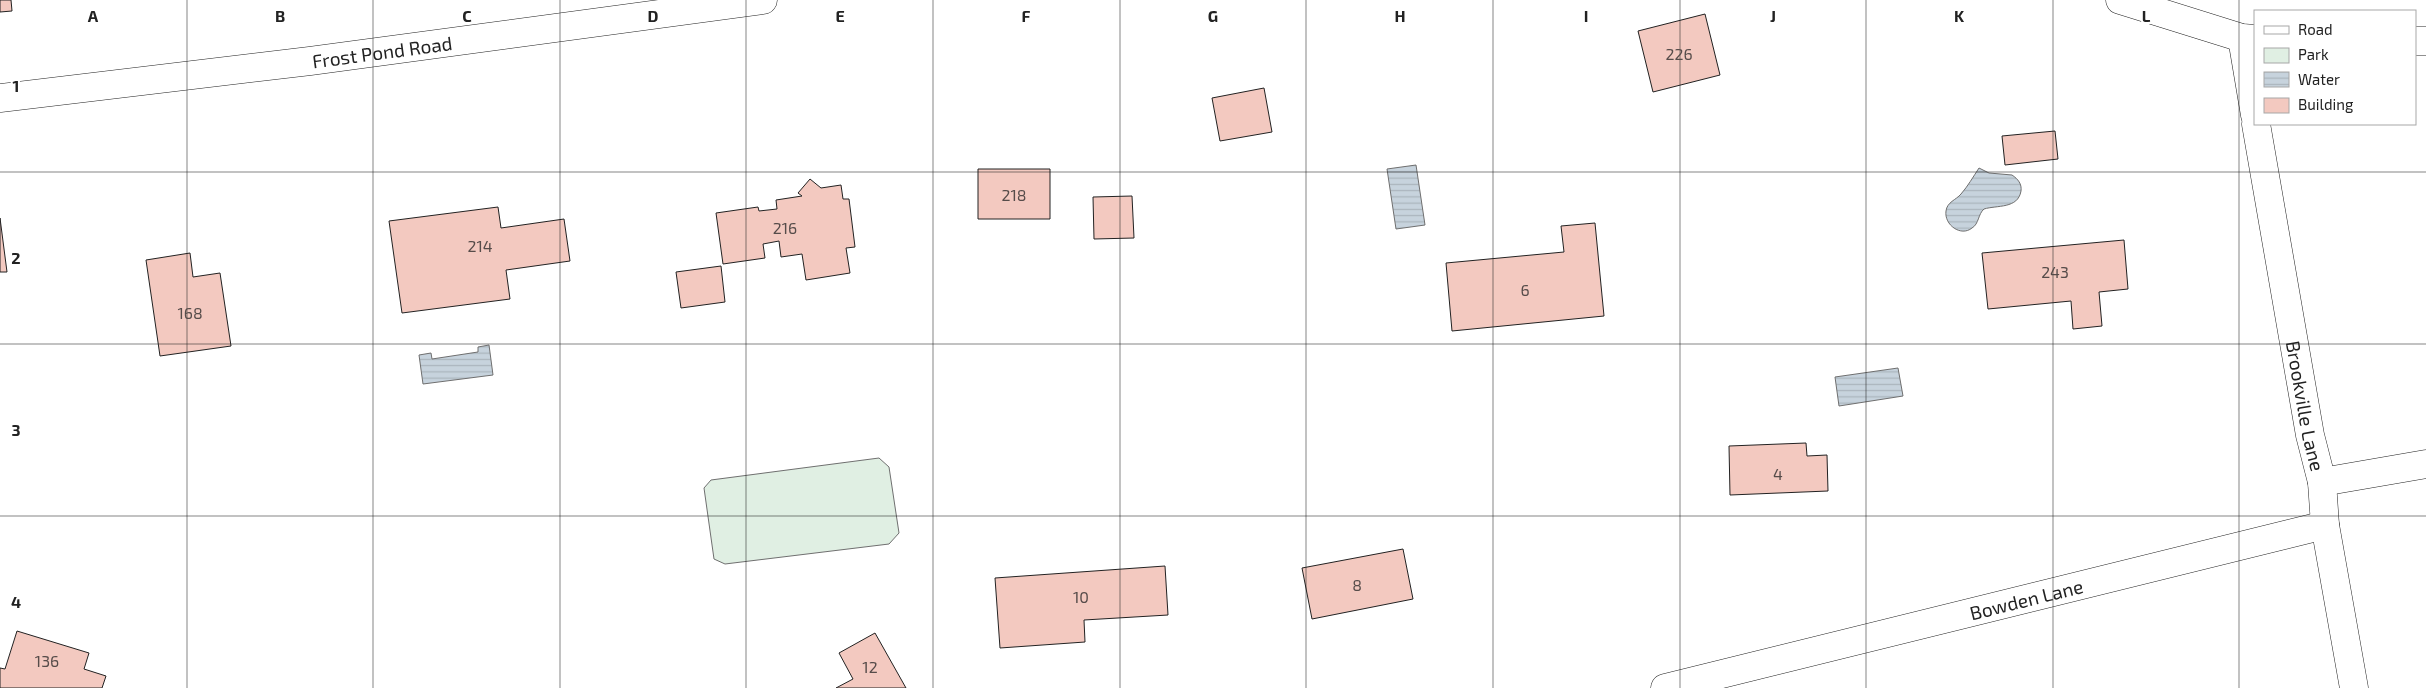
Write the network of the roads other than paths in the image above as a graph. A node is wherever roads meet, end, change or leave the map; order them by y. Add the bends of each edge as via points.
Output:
1 (764, 0) edge
2 (2120, 0) edge
3 (630, 8) edge
4 (2248, 38) edge
5 (0, 98) edge
6 (2254, 104) edge
7 (2256, 125) edge
8 (2426, 464) edge
9 (2322, 482) junction
10 (2325, 525) junction
11 (1729, 680) edge
12 (1665, 688) edge
13 (2354, 688) edge

1 - 3 street, Frost Pond Road
2 - 4 street
3 - 5 street, Frost Pond Road via 300,62
4 - 6 street
7 - 9 street, Brookville Lane via 2310,435
8 - 9 street
9 - 10 street, Brookville Lane
10 - 11 street, Bowden Lane
10 - 13 street, Brookville Lane
11 - 12 street, Bowden Lane

